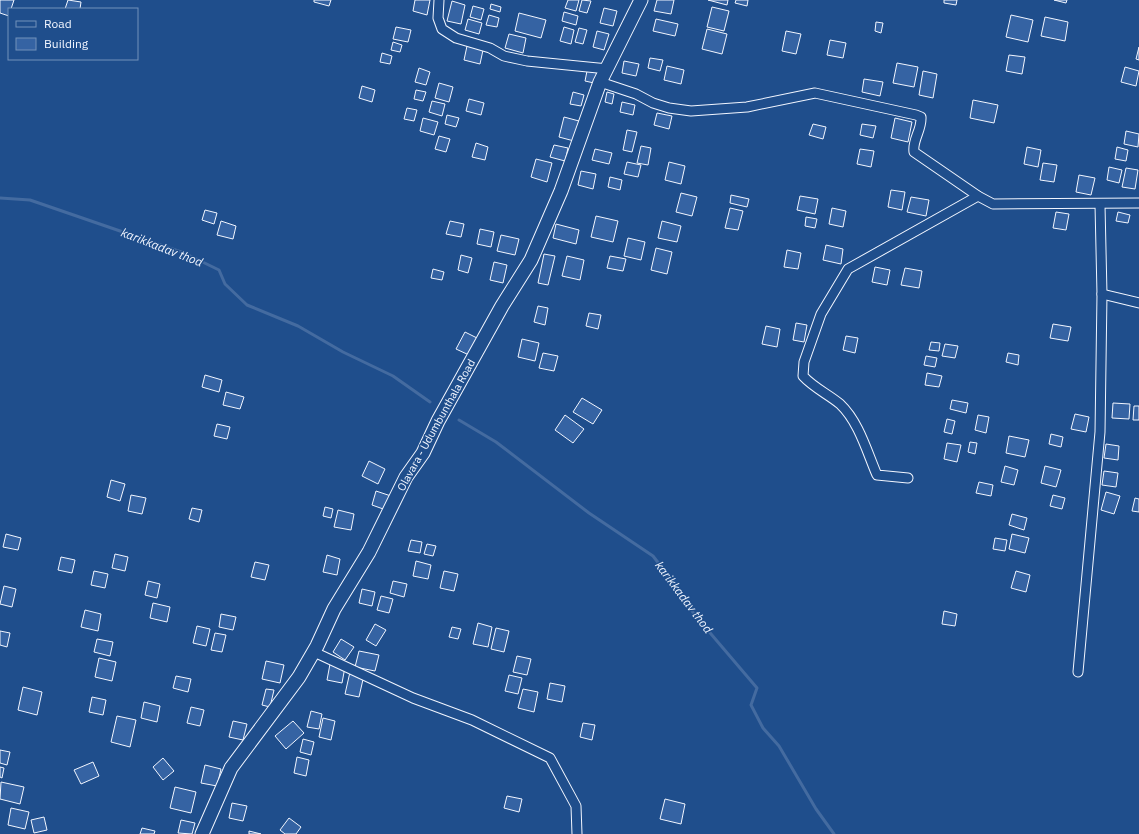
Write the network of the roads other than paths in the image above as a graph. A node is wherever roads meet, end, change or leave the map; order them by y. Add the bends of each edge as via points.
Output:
1 (439, 0) edge
2 (641, 0) edge
3 (608, 69) junction
4 (600, 82) junction
5 (978, 196) junction
6 (1139, 203) edge
7 (1100, 205) junction
8 (1102, 294) junction
9 (1139, 303) edge
10 (908, 478) dead end
11 (314, 652) junction
12 (1078, 672) dead end
13 (202, 834) edge
14 (576, 834) edge

1 - 3 street via 438,18 442,29 456,38 490,48 504,56 527,61
2 - 3 main road, Olavara - Udumbunthala Road
3 - 4 main road, Olavara - Udumbunthala Road
4 - 5 street via 636,94 653,103 691,111 747,107 815,93 916,115 921,118 922,124 913,147 914,152
4 - 11 main road, Olavara - Udumbunthala Road via 561,191 531,260 502,306 423,453 406,478 369,552 338,602
5 - 7 street via 993,204
5 - 10 street via 848,269 821,314 804,362 803,376 840,404 854,421 877,475
6 - 7 street
7 - 8 street
8 - 9 street
8 - 12 street via 1100,432
11 - 13 main road, Olavara - Udumbunthala Road via 299,677 231,768
11 - 14 street via 413,698 472,720 550,758 576,806

